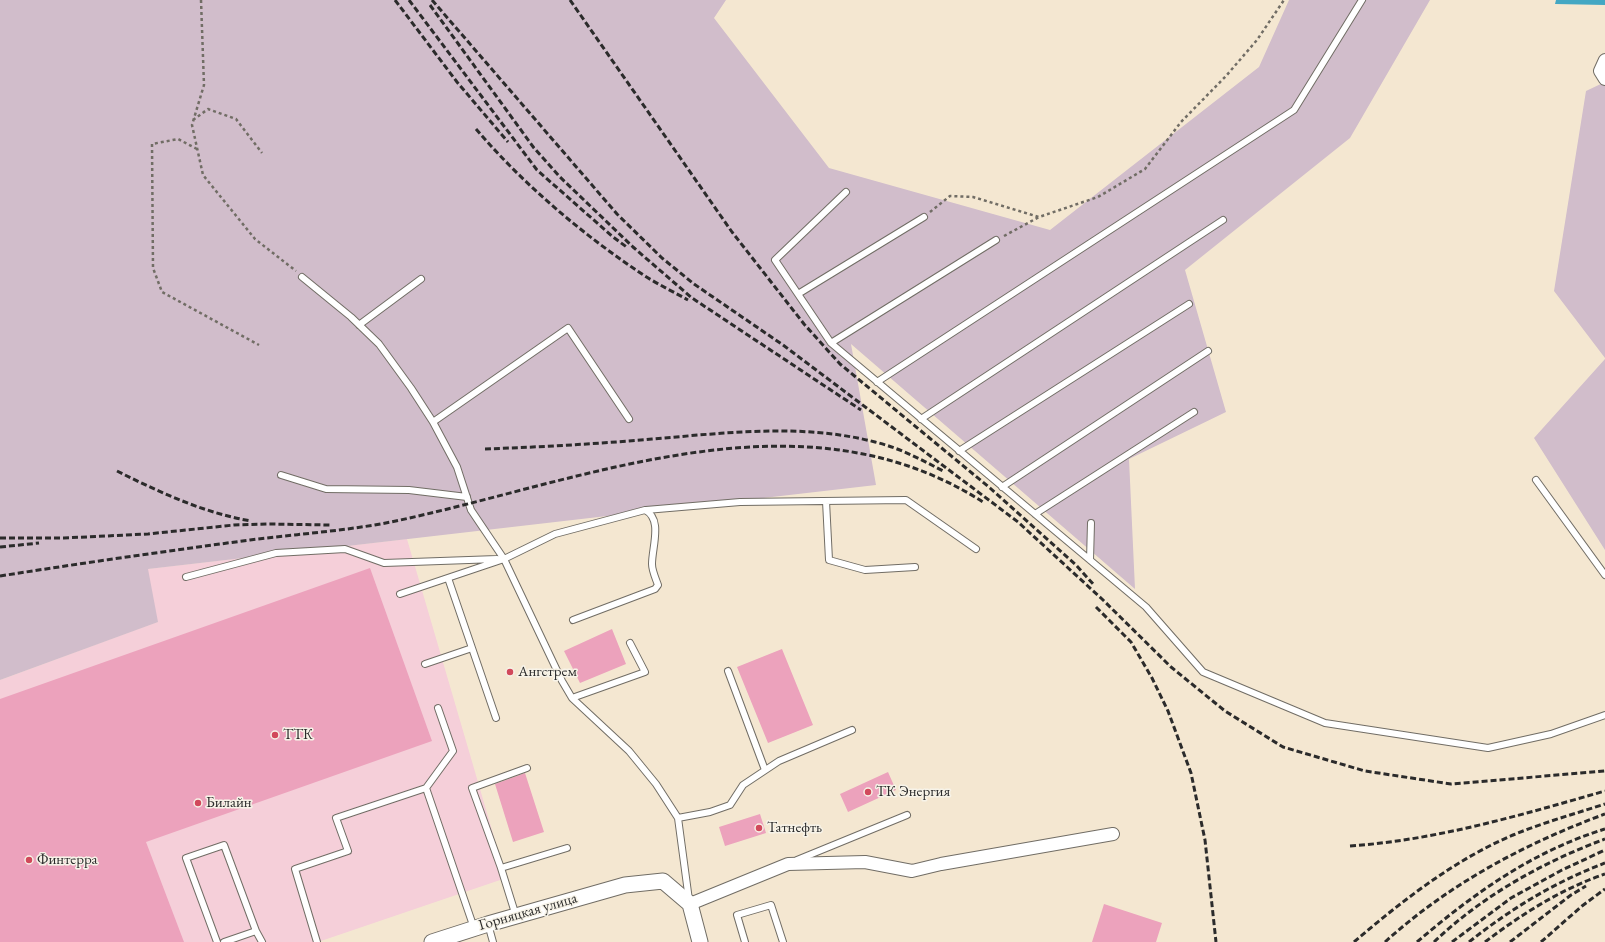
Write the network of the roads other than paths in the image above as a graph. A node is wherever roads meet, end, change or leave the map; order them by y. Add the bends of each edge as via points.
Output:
1 (1362, 0) edge
2 (1605, 60) edge
3 (1605, 79) edge
4 (846, 192) dead end
5 (924, 217) road end
6 (1223, 220) dead end
7 (996, 240) road end
8 (302, 277) road end
9 (420, 279) dead end
10 (798, 294) junction
11 (1189, 304) dead end
12 (359, 325) junction
13 (831, 343) junction
14 (1208, 351) dead end
15 (877, 382) junction
16 (1194, 412) dead end
17 (628, 419) dead end
18 (921, 419) junction
19 (433, 422) junction
20 (959, 450) junction
21 (282, 476) dead end
22 (1536, 480) dead end
23 (1002, 486) junction
24 (467, 497) junction
25 (826, 501) junction
26 (645, 510) junction
27 (1035, 514) junction
28 (1091, 523) dead end
29 (976, 549) dead end
30 (504, 559) junction
31 (1090, 560) junction
32 (915, 567) dead end
33 (1605, 575) edge
34 (186, 577) dead end
35 (448, 578) junction
36 (400, 594) dead end
37 (574, 620) dead end
38 (630, 643) dead end
39 (472, 648) junction
40 (425, 664) dead end
41 (728, 671) dead end
42 (572, 698) junction
43 (438, 708) dead end
44 (1605, 715) edge
45 (496, 718) dead end
46 (852, 730) dead end
47 (527, 768) dead end
48 (766, 770) junction
49 (426, 788) junction
50 (907, 815) dead end
51 (678, 818) junction
52 (1113, 834) dead end
53 (567, 848) dead end
54 (788, 864) junction
55 (501, 868) junction
56 (690, 904) junction
57 (516, 916) junction
58 (481, 926) junction
59 (256, 931) junction
60 (216, 942) edge
61 (224, 942) edge
62 (262, 942) edge
63 (317, 942) edge
64 (432, 942) edge
65 (493, 942) edge
66 (700, 942) edge
67 (745, 942) edge
68 (783, 942) edge

1 - 15 lane via 1294,110
2 - 3 street via 1600,71
4 - 10 lane via 775,260
5 - 10 lane
6 - 18 lane
7 - 13 lane
8 - 12 lane
9 - 12 lane
10 - 13 lane
11 - 20 lane
12 - 19 lane via 379,344
13 - 15 lane
14 - 23 lane
15 - 18 lane
16 - 27 lane
17 - 19 lane via 568,328
18 - 20 lane
19 - 24 lane via 457,467
20 - 23 lane
21 - 24 lane via 326,489 409,490
22 - 33 lane
23 - 27 lane
24 - 30 lane via 471,510
25 - 26 lane via 740,502
25 - 29 lane via 906,500
25 - 32 lane via 829,560 865,570
26 - 30 lane via 555,534
26 - 37 lane via 651,513 655,521 652,564 658,585 655,589
27 - 31 lane
28 - 31 lane
30 - 34 lane via 384,563 345,549 276,553
30 - 35 lane
30 - 42 lane
31 - 44 lane via 1146,607 1203,672 1325,723 1488,748 1551,734
35 - 36 lane
35 - 39 lane
38 - 42 lane via 645,672
39 - 40 lane
39 - 45 lane
41 - 48 lane
42 - 51 lane via 630,752 656,784
43 - 49 lane via 453,751
46 - 48 lane via 779,761
47 - 55 lane via 472,788
48 - 51 lane via 742,786 730,805
49 - 58 lane
49 - 63 lane via 336,818 348,851 295,870
50 - 54 lane
51 - 56 lane
52 - 54 street via 912,871 865,862
53 - 55 lane
54 - 56 street
55 - 57 lane
56 - 57 street, Горняцкая улица via 663,881 625,885
56 - 66 street
57 - 58 street, Горняцкая улица
58 - 64 street, Горняцкая улица
58 - 65 lane
59 - 60 lane via 224,845 186,858
59 - 61 lane
59 - 62 lane
67 - 68 lane via 737,916 771,905

